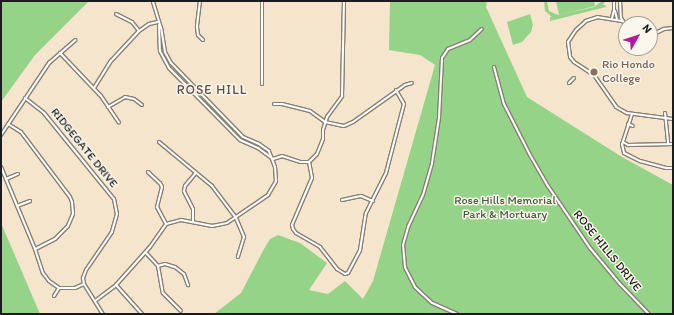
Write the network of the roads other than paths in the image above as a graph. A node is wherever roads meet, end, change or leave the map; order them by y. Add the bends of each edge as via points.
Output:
1 (153, 1) edge
2 (200, 1) edge
3 (262, 1) edge
4 (344, 1) edge
5 (614, 1) edge
6 (620, 1) edge
7 (614, 10) junction
8 (116, 14) dead end
9 (622, 16) edge
10 (612, 18) junction
11 (617, 19) joint
12 (158, 22) junction
13 (673, 28) edge
14 (482, 29) dead end
15 (139, 31) junction
16 (658, 31) edge
17 (75, 40) dead end
18 (203, 40) dead end
19 (60, 53) junction
20 (494, 67) dead end
21 (574, 78) dead end
22 (412, 83) dead end
23 (262, 84) dead end
24 (569, 84) dead end
25 (94, 88) junction
26 (396, 90) junction
27 (25, 98) junction
28 (274, 104) dead end
29 (142, 105) dead end
30 (108, 107) junction
31 (666, 113) dead end
32 (632, 114) junction
33 (666, 119) junction
34 (673, 119) edge
35 (325, 122) junction
36 (119, 123) dead end
37 (8, 124) junction
38 (628, 124) junction
39 (633, 126) dead end
40 (1, 135) edge
41 (623, 141) junction
42 (160, 142) dead end
43 (668, 144) junction
44 (673, 144) edge
45 (273, 158) junction
46 (309, 162) junction
47 (1, 167) edge
48 (673, 168) edge
49 (148, 172) dead end
50 (196, 173) junction
51 (18, 174) dead end
52 (6, 179) junction
53 (342, 200) dead end
54 (30, 201) dead end
55 (373, 201) junction
56 (17, 206) junction
57 (236, 218) junction
58 (193, 222) junction
59 (166, 224) junction
60 (35, 249) junction
61 (146, 253) junction
62 (238, 257) dead end
63 (158, 266) junction
64 (84, 284) junction
65 (116, 284) junction
66 (188, 285) dead end
67 (59, 288) junction
68 (54, 296) dead end
69 (95, 302) junction
70 (181, 312) dead end
71 (103, 314) edge
72 (142, 314) edge
73 (457, 314) edge
74 (649, 314) edge

1 - 12 street
2 - 18 street via 197,27 198,35
3 - 23 street
4 - 35 street via 342,96
5 - 7 street
6 - 9 street
7 - 10 street
7 - 11 street
8 - 15 street via 132,22
10 - 11 street
10 - 32 street via 598,17 580,26 568,42 568,51 574,62 594,75 616,107
12 - 15 street via 149,24
12 - 45 street via 165,52 171,64 243,137 264,147
12 - 45 street via 160,50 169,68 240,140
13 - 16 street via 664,28
14 - 73 street via 470,40 448,50 441,61 439,118 432,163 423,196 408,227 404,245 405,267 415,287 432,302
15 - 25 street via 111,61
17 - 19 street
19 - 25 street
19 - 27 street via 49,63
20 - 74 street, ROSE HILLS DRIVE via 504,104 548,186 590,248
21 - 24 street
22 - 26 street
25 - 30 street
26 - 35 street via 347,125 337,126
26 - 55 street via 404,104 402,115 386,173
27 - 37 street
27 - 64 street, RIDGEGATE DRIVE via 44,113 114,199 116,222 86,270
28 - 35 street via 310,111
29 - 30 street via 134,99 125,97
30 - 36 street
31 - 33 street
32 - 33 street
32 - 38 street
33 - 34 street
33 - 43 street
35 - 46 street via 323,139 317,154
37 - 40 street
37 - 60 street via 21,132 72,202 73,214 68,226 55,239
38 - 39 street
38 - 41 street
41 - 43 street via 628,145
41 - 48 street via 622,150 629,156
42 - 50 street
43 - 44 street
45 - 46 street via 282,156
45 - 57 street via 276,173 273,188 259,203
46 - 55 street via 312,178 292,225 293,229 296,234 320,247 338,270 345,274 348,273 360,250 366,213
47 - 52 street
49 - 59 street via 162,187 157,207
50 - 57 street via 218,193
50 - 58 street via 184,191 193,209
51 - 52 street
52 - 56 street
53 - 55 street via 362,196
54 - 56 street
56 - 60 street
57 - 58 street via 220,225
57 - 62 street via 244,237
58 - 59 street via 181,220
59 - 61 street
60 - 67 street via 43,273
61 - 63 street
61 - 65 street
63 - 66 street via 165,264 175,267 184,274
63 - 70 street via 163,293
64 - 67 street via 75,288
64 - 69 street
65 - 69 street
65 - 72 street
67 - 68 street
69 - 71 street

